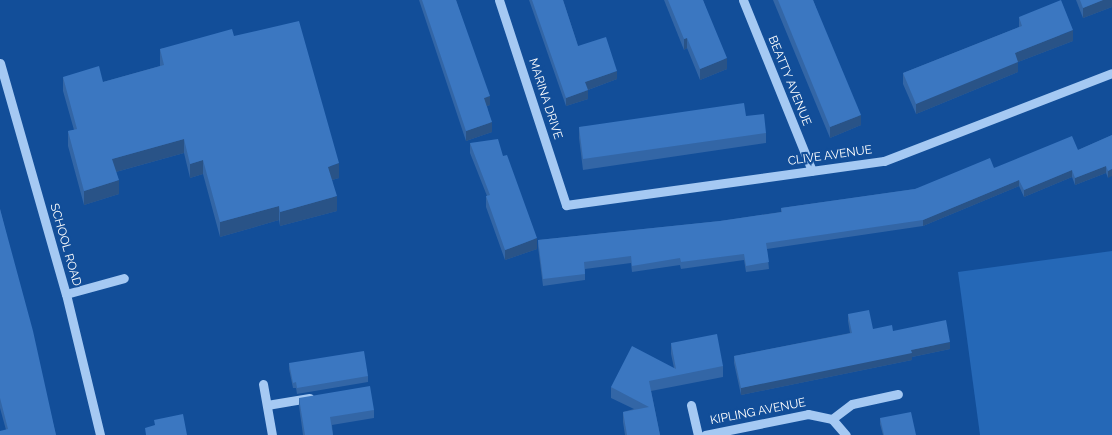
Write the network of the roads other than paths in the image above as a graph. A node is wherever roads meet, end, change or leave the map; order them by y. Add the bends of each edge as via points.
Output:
1 (499, 0) edge
2 (743, 0) edge
3 (0, 63) edge
4 (1112, 73) edge
5 (812, 171) junction
6 (566, 205) joint
7 (124, 278) dead end
8 (66, 294) junction
9 (263, 384) dead end
10 (898, 394) dead end
11 (316, 397) edge
12 (267, 405) junction
13 (691, 405) dead end
14 (832, 419) junction
15 (100, 435) edge
16 (272, 435) edge
17 (698, 435) edge
18 (705, 435) edge
19 (846, 435) edge

1 - 6 street, MARINA DRIVE
2 - 5 street, BEATTY AVENUE
3 - 8 street, SCHOOL ROAD
4 - 5 street, CLIVE AVENUE via 884,161
5 - 6 street, CLIVE AVENUE
7 - 8 street
8 - 15 street, SCHOOL ROAD
9 - 12 street
10 - 14 street via 852,404
11 - 12 street
12 - 16 street
13 - 17 street, KIPLING AVENUE
14 - 18 street, KIPLING AVENUE via 808,414
14 - 19 street

